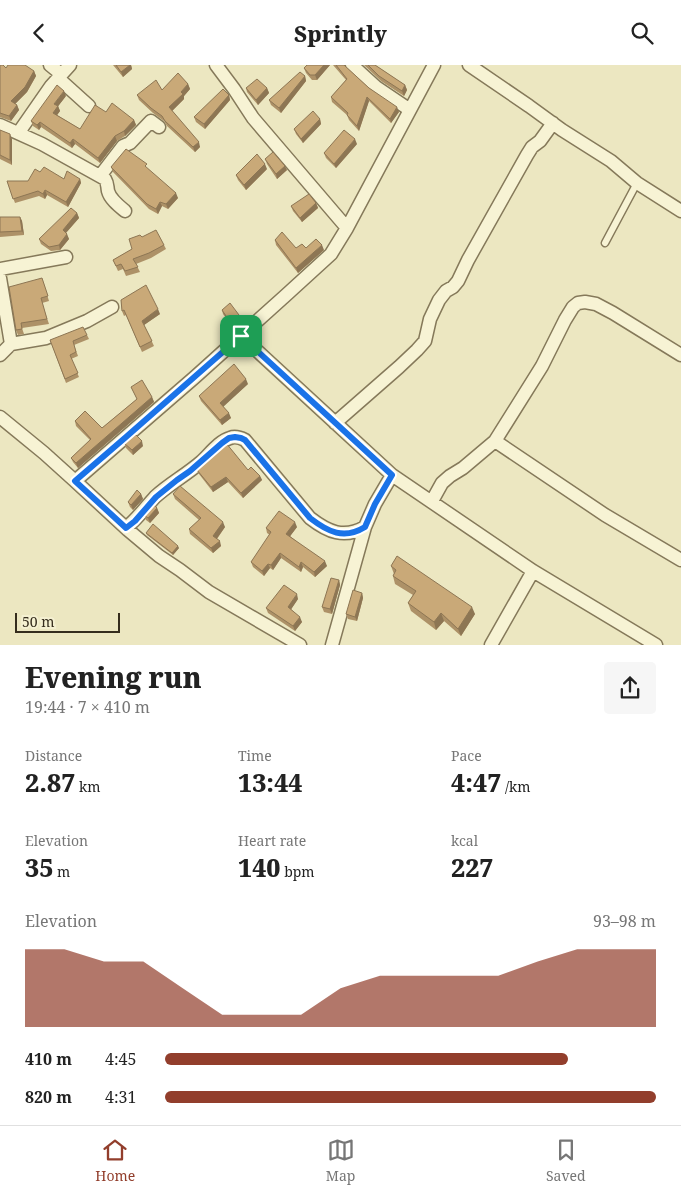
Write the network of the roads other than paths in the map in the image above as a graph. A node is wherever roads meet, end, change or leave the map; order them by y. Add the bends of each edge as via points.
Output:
1 (50, 65) edge
2 (216, 65) edge
3 (352, 65) edge
4 (434, 65) edge
5 (468, 65) edge
6 (63, 73) edge
7 (89, 106) dead end
8 (410, 110) junction
9 (553, 123) junction
10 (0, 125) edge
11 (160, 127) dead end
12 (18, 132) junction
13 (100, 176) junction
14 (638, 183) junction
15 (125, 211) dead end
16 (681, 211) edge
17 (347, 229) junction
18 (605, 243) dead end
19 (66, 257) dead end
20 (0, 269) edge
21 (0, 278) edge
22 (112, 307) dead end
23 (241, 336) junction
24 (11, 344) junction
25 (0, 355) edge
26 (681, 355) edge
27 (0, 417) edge
28 (335, 423) junction
29 (495, 441) junction
30 (392, 475) junction
31 (75, 481) junction
32 (432, 501) junction
33 (365, 527) junction
34 (126, 528) junction
35 (681, 560) edge
36 (533, 571) junction
37 (300, 645) edge
38 (332, 645) edge
39 (491, 645) edge
40 (656, 645) edge

1 - 6 street
2 - 17 street via 253,118
3 - 8 street via 376,87
4 - 8 street
5 - 9 street
6 - 7 street
6 - 12 street
8 - 17 street
9 - 14 street
9 - 28 street via 527,155 458,281 446,291 432,311 425,341
10 - 12 street
11 - 13 street via 150,121 130,143 123,146
12 - 13 street
13 - 15 street via 106,179 108,191
14 - 16 street
14 - 18 lane
17 - 23 street via 331,254
19 - 20 street
21 - 24 street
22 - 24 street via 46,338
23 - 28 street
23 - 31 street
24 - 25 street
26 - 29 street via 596,304 578,303
27 - 31 street
28 - 30 street
29 - 32 street via 442,483
29 - 35 street via 605,515
30 - 32 street
30 - 33 street
31 - 34 street
32 - 36 street
33 - 34 street via 343,534 318,525 245,440 235,437 222,443 162,491
33 - 38 street
34 - 37 street via 209,592
36 - 39 street
36 - 40 street

